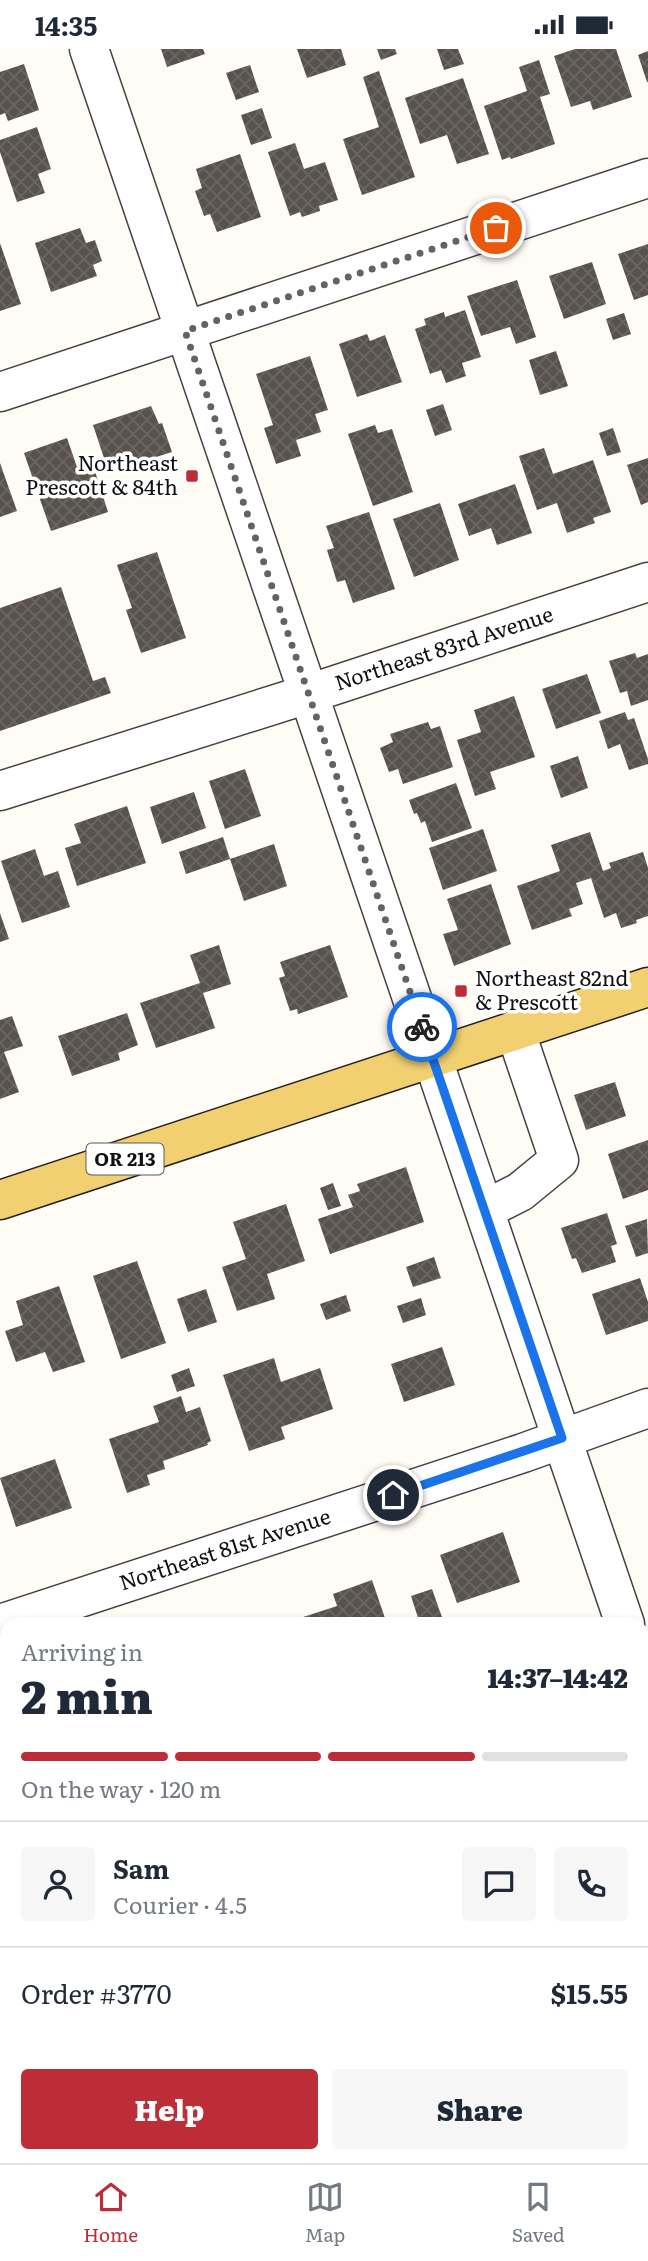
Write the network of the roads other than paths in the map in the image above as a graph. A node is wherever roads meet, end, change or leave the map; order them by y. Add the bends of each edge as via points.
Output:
1 (89, 49) edge
2 (648, 178) edge
3 (185, 331) junction
4 (0, 392) edge
5 (648, 582) edge
6 (308, 694) junction
7 (0, 791) edge
8 (648, 987) edge
9 (515, 1031) junction
10 (432, 1058) junction
11 (0, 1200) edge
12 (484, 1210) junction
13 (648, 1408) edge
14 (562, 1438) junction
15 (21, 1617) edge
16 (623, 1617) edge

1 - 3 street
2 - 3 street
3 - 4 street
3 - 6 street
5 - 6 street, Northeast 83rd Avenue
6 - 7 street, Northeast 83rd Avenue
6 - 10 street
8 - 9 main road, OR 213
9 - 10 main road, OR 213
9 - 12 street via 559,1160 520,1192
10 - 11 main road, OR 213
10 - 12 street
12 - 14 street
13 - 14 street, Northeast 81st Avenue
14 - 15 street, Northeast 81st Avenue
14 - 16 street

